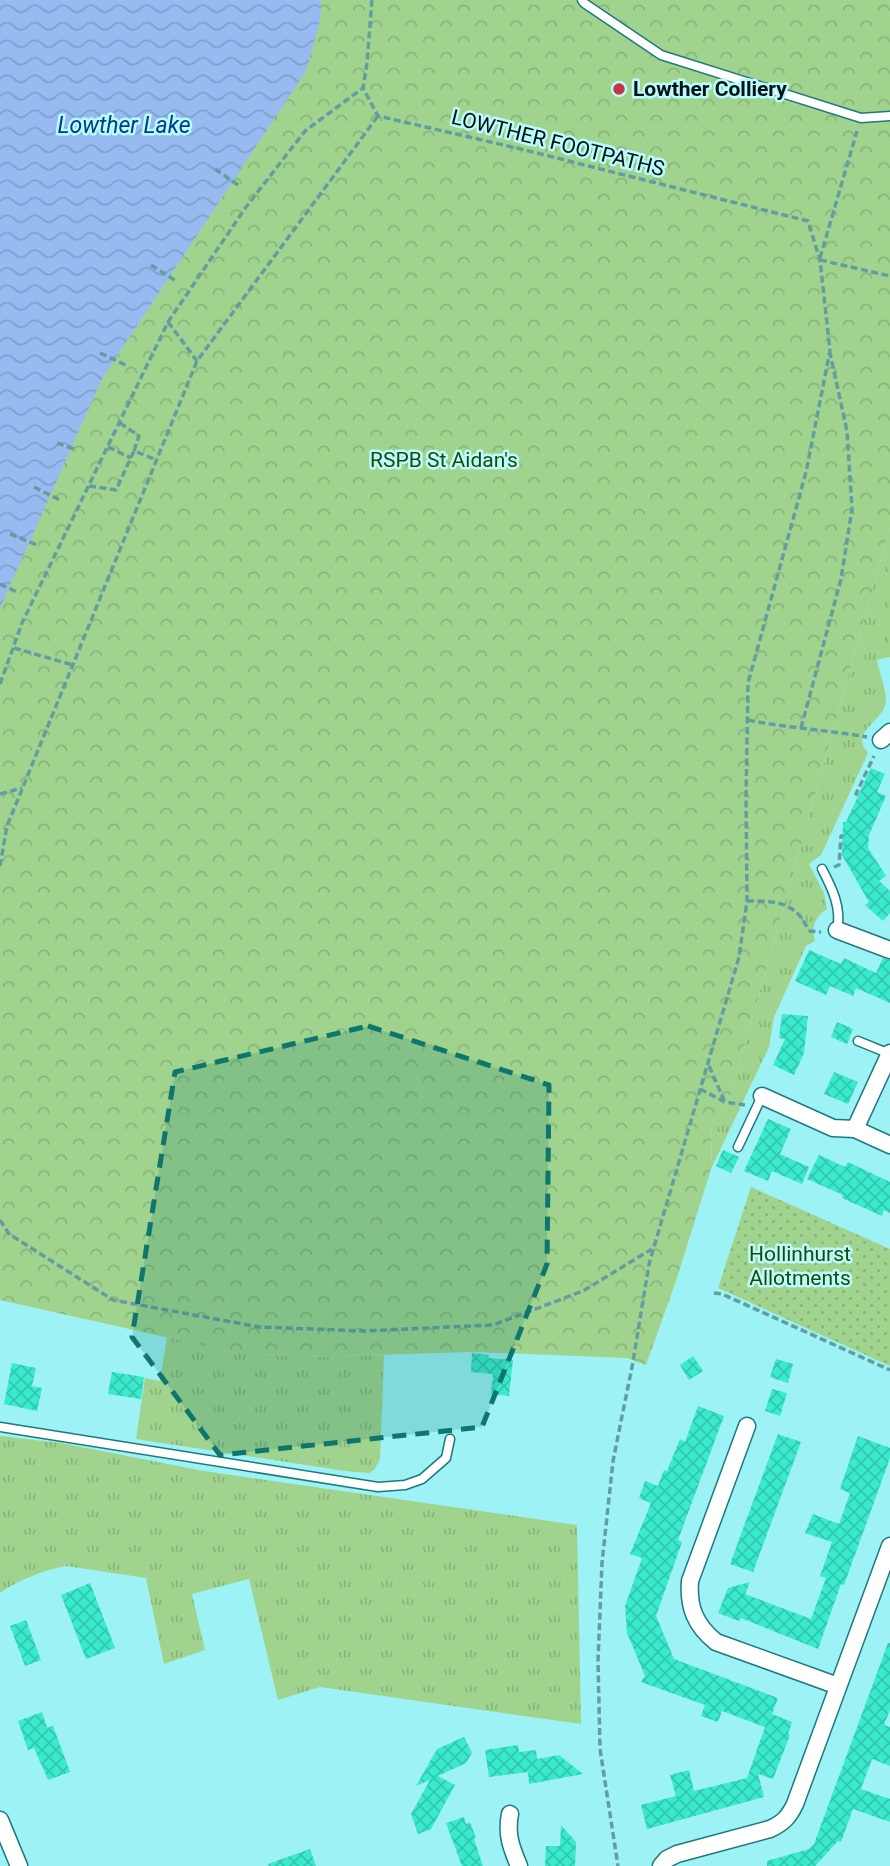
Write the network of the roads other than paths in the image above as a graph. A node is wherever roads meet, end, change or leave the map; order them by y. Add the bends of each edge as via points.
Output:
1 (582, 0) edge
2 (890, 116) edge
3 (823, 871) road end
4 (836, 930) joint
5 (890, 950) edge
6 (858, 1041) dead end
7 (890, 1054) edge
8 (762, 1096) joint
9 (855, 1129) junction
10 (890, 1145) edge
11 (738, 1147) dead end
12 (747, 1426) dead end
13 (0, 1427) edge
14 (450, 1439) dead end
15 (890, 1546) edge
16 (838, 1686) junction
17 (510, 1814) dead end
18 (0, 1820) edge
19 (19, 1866) edge
20 (519, 1866) edge
21 (661, 1866) edge

1 - 2 lane via 661,55 861,118
3 - 4 lane via 838,909
4 - 5 street
6 - 7 lane
7 - 9 street
8 - 9 street via 833,1128
8 - 11 lane
9 - 10 street
12 - 16 street via 690,1581 691,1609 696,1622 716,1642
13 - 14 lane via 378,1487 422,1479 446,1458
15 - 16 street
16 - 21 street via 790,1815 771,1829 677,1854
17 - 20 street via 508,1839
18 - 19 street

